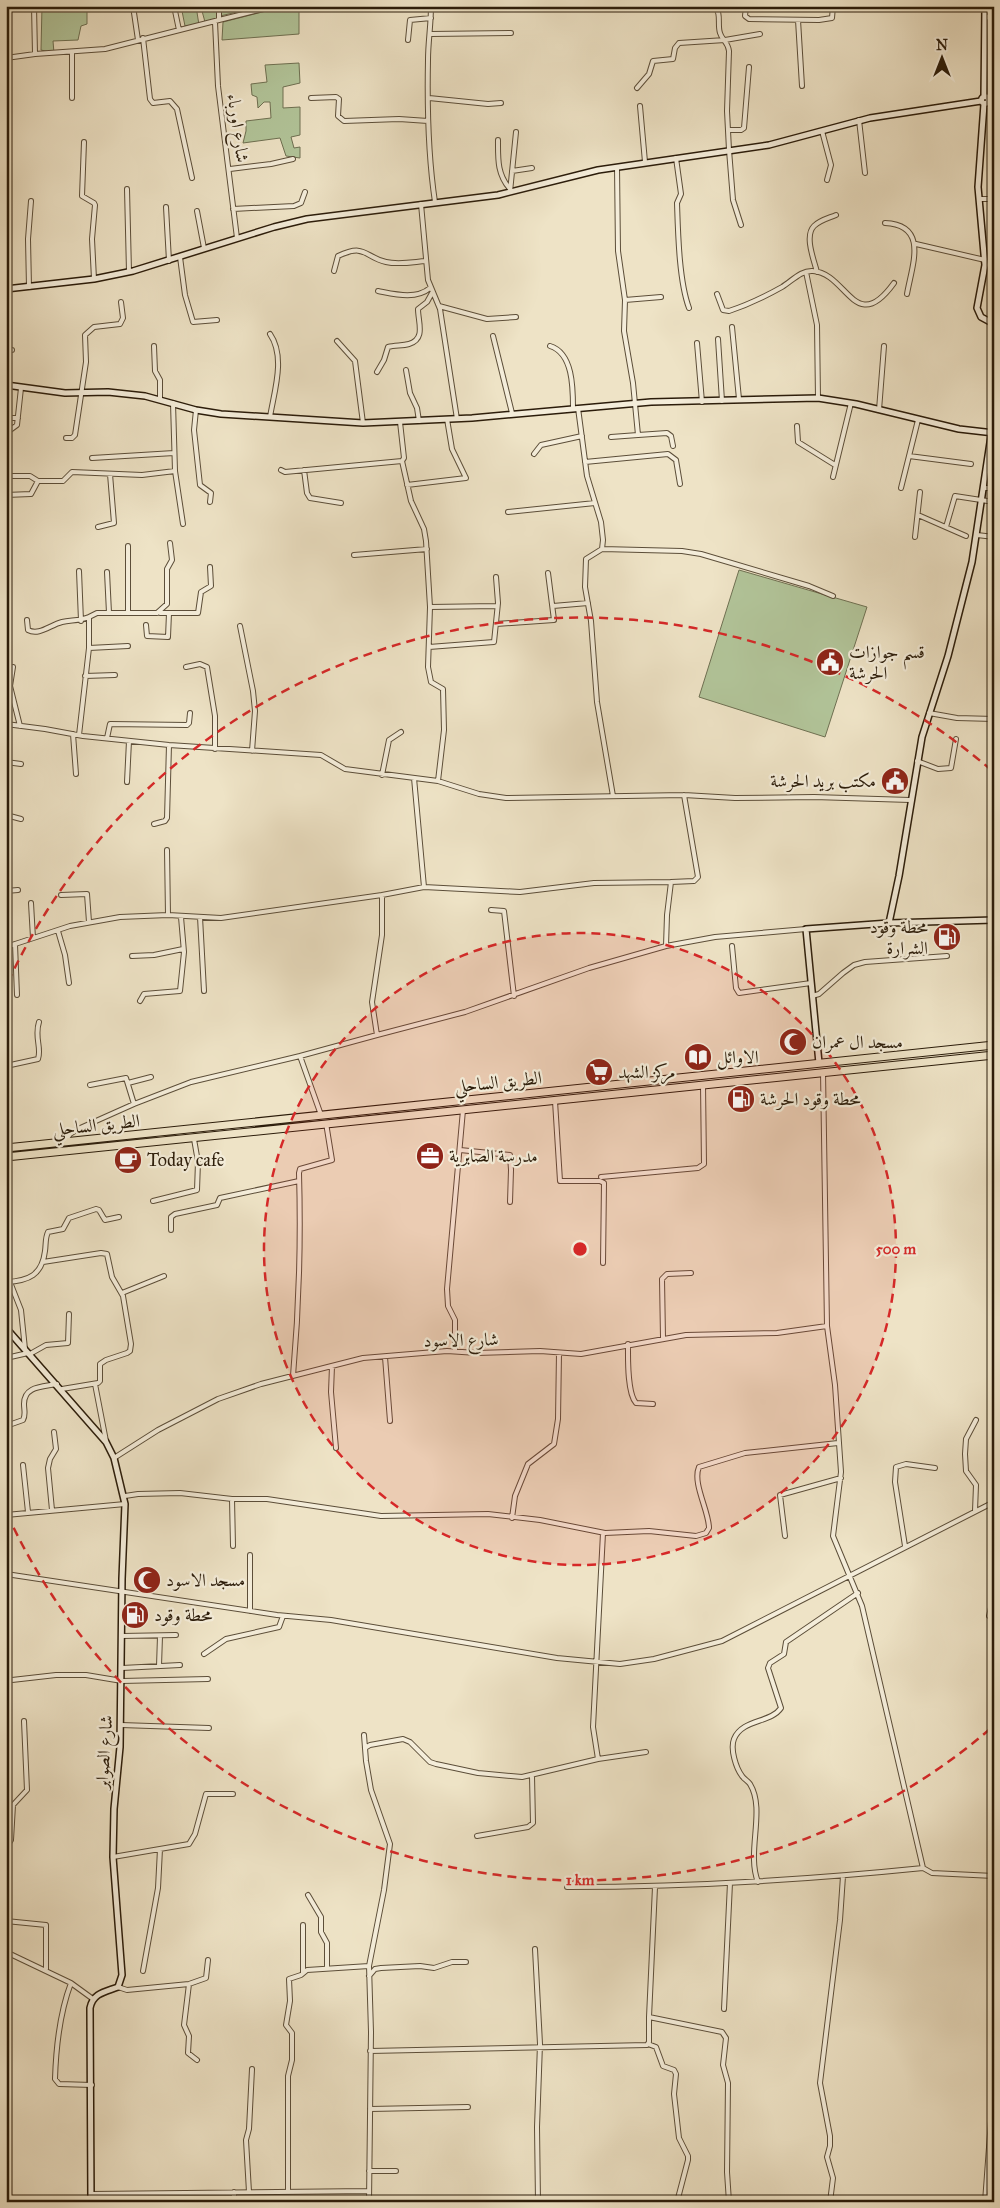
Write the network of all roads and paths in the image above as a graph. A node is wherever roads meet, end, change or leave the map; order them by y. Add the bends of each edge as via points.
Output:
1 (34, 6) edge
2 (133, 6) edge
3 (174, 6) edge
4 (219, 6) edge
5 (275, 6) edge
6 (431, 6) edge
7 (714, 6) edge
8 (746, 6) edge
9 (833, 6) edge
10 (985, 6) edge
11 (994, 15) edge
12 (431, 18) junction
13 (985, 18) junction
14 (798, 20) junction
15 (217, 21) junction
16 (178, 30) junction
17 (511, 33) dead end
18 (431, 34) junction
19 (760, 34) dead end
20 (143, 38) junction
21 (138, 40) junction
22 (408, 40) dead end
23 (725, 40) junction
24 (72, 52) junction
25 (35, 54) junction
26 (6, 58) edge
27 (749, 67) dead end
28 (802, 86) dead end
29 (637, 88) dead end
30 (72, 98) dead end
31 (311, 98) dead end
32 (428, 98) junction
33 (986, 100) edge
34 (501, 103) dead end
35 (640, 106) dead end
36 (860, 120) junction
37 (428, 121) junction
38 (728, 130) junction
39 (822, 131) junction
40 (516, 132) dead end
41 (498, 140) dead end
42 (84, 142) dead end
43 (729, 150) junction
44 (676, 158) junction
45 (293, 159) dead end
46 (645, 162) junction
47 (617, 167) junction
48 (532, 168) dead end
49 (230, 169) junction
50 (512, 171) junction
51 (865, 173) dead end
52 (192, 178) dead end
53 (827, 180) dead end
54 (127, 189) dead end
55 (510, 190) junction
56 (306, 192) dead end
57 (979, 199) junction
58 (994, 200) edge
59 (31, 201) dead end
60 (435, 202) junction
61 (421, 204) junction
62 (166, 207) dead end
63 (233, 209) junction
64 (197, 211) dead end
65 (836, 215) dead end
66 (885, 223) dead end
67 (741, 225) dead end
68 (238, 238) junction
69 (916, 244) junction
70 (204, 248) junction
71 (180, 258) junction
72 (985, 260) junction
73 (169, 261) junction
74 (426, 261) junction
75 (334, 271) dead end
76 (129, 272) junction
77 (806, 272) junction
78 (816, 272) junction
79 (94, 279) junction
80 (894, 283) dead end
81 (29, 288) junction
82 (430, 288) junction
83 (6, 289) edge
84 (378, 291) dead end
85 (432, 293) junction
86 (717, 294) dead end
87 (907, 294) dead end
88 (661, 297) dead end
89 (625, 300) junction
90 (121, 302) dead end
91 (439, 306) junction
92 (690, 308) dead end
93 (516, 317) dead end
94 (217, 320) dead end
95 (994, 324) edge
96 (732, 327) dead end
97 (270, 334) dead end
98 (493, 336) dead end
99 (718, 340) dead end
100 (337, 341) dead end
101 (697, 343) dead end
102 (154, 346) dead end
103 (550, 346) dead end
104 (884, 346) dead end
105 (6, 350) edge
106 (12, 350) dead end
107 (406, 370) dead end
108 (377, 372) dead end
109 (6, 385) edge
110 (21, 388) junction
111 (81, 393) junction
112 (818, 398) junction
113 (739, 399) junction
114 (160, 400) junction
115 (722, 401) junction
116 (702, 402) junction
117 (173, 403) junction
118 (852, 403) junction
119 (635, 404) junction
120 (575, 407) junction
121 (196, 410) junction
122 (879, 410) junction
123 (512, 414) junction
124 (994, 416) edge
125 (270, 417) junction
126 (6, 418) edge
127 (18, 418) junction
128 (447, 419) junction
129 (457, 419) junction
130 (918, 420) junction
131 (418, 421) junction
132 (400, 422) junction
133 (363, 423) junction
134 (797, 426) dead end
135 (6, 433) edge
136 (992, 433) edge
137 (638, 435) junction
138 (582, 436) junction
139 (610, 437) dead end
140 (66, 438) dead end
141 (674, 446) dead end
142 (174, 453) junction
143 (534, 454) dead end
144 (909, 456) junction
145 (92, 458) dead end
146 (402, 461) junction
147 (585, 462) junction
148 (970, 464) dead end
149 (836, 465) junction
150 (281, 470) dead end
151 (304, 470) junction
152 (175, 471) junction
153 (110, 474) junction
154 (6, 476) edge
155 (833, 476) dead end
156 (38, 481) junction
157 (680, 484) dead end
158 (407, 485) junction
159 (901, 488) dead end
160 (984, 488) junction
161 (994, 488) edge
162 (920, 492) dead end
163 (6, 495) edge
164 (982, 501) junction
165 (210, 502) dead end
166 (994, 502) edge
167 (341, 503) dead end
168 (595, 503) junction
169 (508, 512) dead end
170 (918, 514) junction
171 (183, 524) dead end
172 (98, 527) dead end
173 (946, 527) junction
174 (977, 535) junction
175 (966, 536) dead end
176 (916, 537) dead end
177 (994, 537) edge
178 (170, 543) dead end
179 (128, 546) dead end
180 (426, 549) junction
181 (602, 549) junction
182 (354, 555) dead end
183 (210, 567) dead end
184 (79, 571) dead end
185 (107, 572) dead end
186 (548, 573) dead end
187 (496, 577) dead end
188 (833, 596) dead end
189 (588, 603) junction
190 (497, 606) junction
191 (553, 606) junction
192 (430, 607) junction
193 (128, 612) junction
194 (109, 613) junction
195 (157, 613) junction
196 (169, 613) junction
197 (89, 617) junction
198 (27, 620) dead end
199 (81, 621) junction
200 (496, 624) junction
201 (146, 625) dead end
202 (240, 626) dead end
203 (128, 646) dead end
204 (429, 647) junction
205 (89, 648) junction
206 (13, 667) dead end
207 (186, 667) dead end
208 (115, 675) dead end
209 (85, 676) junction
210 (190, 713) dead end
211 (928, 713) junction
212 (994, 718) edge
213 (6, 724) edge
214 (20, 726) junction
215 (401, 732) dead end
216 (73, 734) junction
217 (79, 735) junction
218 (106, 738) junction
219 (956, 739) dead end
220 (129, 741) junction
221 (169, 745) junction
222 (215, 749) junction
223 (252, 751) junction
224 (917, 761) junction
225 (6, 762) edge
226 (21, 764) dead end
227 (76, 774) dead end
228 (382, 775) junction
229 (414, 778) junction
230 (438, 781) junction
231 (127, 782) dead end
232 (684, 795) junction
233 (612, 796) junction
234 (910, 800) junction
235 (6, 815) edge
236 (21, 819) dead end
237 (154, 824) dead end
238 (167, 850) dead end
239 (671, 882) junction
240 (424, 887) junction
241 (18, 890) dead end
242 (6, 891) edge
243 (61, 895) dead end
244 (382, 895) junction
245 (31, 903) dead end
246 (490, 910) dead end
247 (168, 915) junction
248 (181, 917) junction
249 (200, 918) junction
250 (994, 920) edge
251 (89, 922) junction
252 (889, 923) junction
253 (806, 929) junction
254 (58, 931) junction
255 (33, 938) junction
256 (15, 944) junction
257 (666, 946) junction
258 (732, 946) dead end
259 (6, 947) edge
260 (183, 949) junction
261 (132, 956) dead end
262 (947, 956) dead end
263 (69, 983) dead end
264 (811, 983) junction
265 (204, 991) dead end
266 (16, 995) dead end
267 (514, 996) junction
268 (812, 996) junction
269 (140, 1001) dead end
270 (39, 1022) dead end
271 (377, 1036) junction
272 (994, 1045) edge
273 (994, 1055) edge
274 (300, 1056) junction
275 (819, 1063) junction
276 (6, 1066) edge
277 (822, 1072) junction
278 (151, 1077) dead end
279 (128, 1083) junction
280 (90, 1085) dead end
281 (703, 1085) junction
282 (581, 1089) junction
283 (582, 1097) junction
284 (555, 1100) junction
285 (134, 1104) junction
286 (463, 1110) junction
287 (321, 1116) junction
288 (326, 1123) junction
289 (127, 1136) junction
290 (194, 1139) junction
291 (64, 1143) junction
292 (128, 1145) junction
293 (6, 1148) edge
294 (460, 1150) junction
295 (6, 1157) edge
296 (601, 1178) dead end
297 (299, 1180) junction
298 (153, 1201) dead end
299 (510, 1202) dead end
300 (119, 1217) dead end
301 (171, 1230) dead end
302 (43, 1262) junction
303 (603, 1262) dead end
304 (692, 1273) dead end
305 (164, 1276) dead end
306 (8, 1282) edge
307 (122, 1293) junction
308 (69, 1314) dead end
309 (827, 1326) junction
310 (6, 1328) edge
311 (663, 1338) junction
312 (628, 1344) junction
313 (455, 1351) junction
314 (28, 1352) junction
315 (560, 1353) junction
316 (385, 1357) junction
317 (6, 1358) edge
318 (332, 1366) junction
319 (293, 1376) junction
320 (57, 1384) junction
321 (95, 1384) junction
322 (62, 1389) junction
323 (652, 1404) dead end
324 (976, 1420) dead end
325 (390, 1421) dead end
326 (6, 1426) edge
327 (54, 1432) dead end
328 (106, 1442) junction
329 (838, 1443) junction
330 (336, 1448) dead end
331 (114, 1458) junction
332 (23, 1465) dead end
333 (935, 1468) dead end
334 (841, 1478) junction
335 (125, 1496) junction
336 (232, 1499) junction
337 (994, 1502) edge
338 (126, 1504) junction
339 (52, 1510) junction
340 (976, 1511) junction
341 (28, 1512) junction
342 (6, 1516) edge
343 (512, 1518) junction
344 (602, 1533) junction
345 (785, 1536) dead end
346 (232, 1546) dead end
347 (904, 1546) junction
348 (250, 1554) dead end
349 (6, 1574) edge
350 (851, 1576) junction
351 (122, 1590) junction
352 (858, 1593) junction
353 (994, 1596) edge
354 (250, 1611) junction
355 (283, 1616) junction
356 (989, 1616) dead end
357 (176, 1635) dead end
358 (122, 1636) junction
359 (160, 1636) junction
360 (204, 1654) dead end
361 (596, 1662) junction
362 (180, 1665) dead end
363 (159, 1666) junction
364 (122, 1668) junction
365 (208, 1679) dead end
366 (12, 1680) dead end
367 (122, 1681) junction
368 (24, 1721) dead end
369 (120, 1725) junction
370 (209, 1728) dead end
371 (364, 1734) dead end
372 (365, 1748) junction
373 (646, 1752) dead end
374 (598, 1760) junction
375 (532, 1776) junction
376 (233, 1794) dead end
377 (478, 1836) dead end
378 (6, 1848) edge
379 (160, 1849) junction
380 (113, 1856) junction
381 (924, 1868) junction
382 (843, 1876) junction
383 (994, 1876) edge
384 (758, 1882) junction
385 (730, 1884) junction
386 (567, 1887) dead end
387 (655, 1887) junction
388 (308, 1895) dead end
389 (6, 1921) edge
390 (304, 1925) dead end
391 (535, 1949) dead end
392 (7, 1954) edge
393 (208, 1960) dead end
394 (466, 1962) dead end
395 (369, 1966) junction
396 (327, 1968) junction
397 (46, 1969) junction
398 (142, 1971) dead end
399 (303, 1973) junction
400 (369, 1976) junction
401 (71, 1982) junction
402 (189, 1984) junction
403 (118, 1987) junction
404 (93, 1999) junction
405 (724, 2009) dead end
406 (649, 2017) junction
407 (648, 2044) junction
408 (539, 2049) junction
409 (370, 2051) junction
410 (197, 2060) dead end
411 (252, 2069) dead end
412 (994, 2079) edge
413 (92, 2085) junction
414 (468, 2107) dead end
415 (370, 2110) junction
416 (396, 2170) dead end
417 (369, 2171) junction
418 (288, 2191) junction
419 (369, 2191) junction
420 (234, 2192) junction
421 (250, 2192) junction
422 (91, 2194) junction
423 (91, 2202) edge
424 (234, 2202) edge
425 (369, 2202) edge
426 (538, 2202) edge
427 (677, 2202) edge
428 (729, 2202) edge
429 (830, 2202) edge
430 (985, 2202) edge

1 - 25 street
2 - 21 street
3 - 16 street
4 - 15 street, شارع اورباء
5 - 15 street
6 - 12 street
7 - 23 street
8 - 14 street via 746,18
9 - 14 street via 830,19
10 - 13 street
11 - 13 street
12 - 18 street
12 - 22 street via 410,20
13 - 33 street
14 - 28 street
15 - 16 street
15 - 49 street, شارع اورباء via 218,86
16 - 20 street
17 - 18 street
18 - 32 street
19 - 23 street
20 - 21 street
20 - 52 street via 150,99 153,102 170,101 177,109
21 - 24 street via 105,50
23 - 29 street via 677,44 673,59 653,61 649,74
23 - 38 street via 730,51
24 - 25 street
24 - 30 street
25 - 26 street
27 - 38 street via 744,128
31 - 37 street via 339,99 338,116 344,121
32 - 34 street
32 - 37 street
33 - 36 street
33 - 57 street via 979,154
35 - 46 street
36 - 39 street
36 - 51 street
37 - 60 street
38 - 43 street
39 - 43 street via 782,142
39 - 53 street via 831,165
40 - 50 street
41 - 55 street via 498,166
42 - 79 street via 82,196 95,205 92,239
43 - 44 street
43 - 67 street via 733,196
44 - 46 street
44 - 92 street via 681,194 677,203 681,255
45 - 49 street
46 - 47 street
47 - 55 street
47 - 89 street via 619,264
48 - 50 street
49 - 63 street, شارع اورباء
50 - 55 street
54 - 76 street
55 - 60 street via 474,199
56 - 63 street via 301,203 294,206
57 - 58 street
57 - 72 street
59 - 81 street
60 - 61 street
61 - 68 street via 307,219
61 - 74 street
62 - 73 street
63 - 68 street, شارع اورباء
64 - 70 street
65 - 78 street via 815,225 812,230
66 - 69 street via 903,226
68 - 70 street
69 - 72 street
69 - 87 street
70 - 71 street
71 - 73 street
71 - 94 street via 193,322
72 - 95 street via 977,311
73 - 76 street
74 - 75 street via 394,263 357,250 338,256
74 - 82 street
76 - 79 street
77 - 78 street
77 - 86 street via 782,287 729,311 723,310
77 - 112 street via 817,325
78 - 80 street via 863,304 881,300
79 - 81 street
81 - 83 street
82 - 84 street via 411,295
82 - 85 street
85 - 91 street
85 - 108 street via 418,309 420,333 417,340 388,347
88 - 89 street
89 - 119 street via 624,331
90 - 111 street via 123,318 120,324 94,327 85,334 86,362
91 - 93 street via 487,319
91 - 129 street
96 - 113 street
97 - 125 street via 276,343 278,358
98 - 123 street
99 - 115 street
100 - 133 street via 355,362
101 - 116 street
102 - 114 street
103 - 120 street via 561,350 566,357
104 - 122 street
105 - 106 street
107 - 131 street
109 - 110 street
110 - 111 street
110 - 127 street
111 - 114 street via 123,393
111 - 140 street via 74,436
112 - 113 street
112 - 118 street
113 - 115 street
114 - 117 street
115 - 116 street
116 - 119 street
117 - 121 street
117 - 142 street
118 - 122 street
118 - 149 street
119 - 120 street
119 - 137 street
120 - 123 street
120 - 138 street
121 - 125 street
121 - 165 street via 194,430 200,485 210,493
122 - 130 street
123 - 129 street
124 - 136 street
125 - 133 street
126 - 127 street
127 - 135 street via 16,427
128 - 129 street
128 - 131 street
128 - 158 street via 452,449 466,478
130 - 136 street
130 - 144 street
131 - 132 street
132 - 133 street
132 - 146 street
134 - 149 street via 798,442
136 - 160 street
137 - 139 street
137 - 141 street via 667,433 672,436
138 - 143 street via 541,444
138 - 147 street
142 - 145 street
142 - 152 street
144 - 148 street
144 - 159 street
146 - 151 street
146 - 158 street
147 - 157 street via 668,454 676,460
147 - 168 street
149 - 155 street
150 - 151 street
151 - 167 street via 310,498
152 - 153 street
152 - 171 street
153 - 156 street via 72,472 63,481
153 - 172 street via 114,523
154 - 156 street via 30,476
156 - 163 street via 31,494
158 - 180 street via 424,529
160 - 161 street
160 - 164 street
162 - 170 street
164 - 166 street
164 - 173 street via 955,496
164 - 174 street
168 - 169 street
168 - 181 street via 601,522
170 - 173 street
170 - 176 street
173 - 175 street
174 - 177 street
174 - 211 street via 953,638
178 - 195 street via 172,561 167,569 167,604
179 - 193 street
180 - 182 street
180 - 192 street
181 - 188 street via 701,554
181 - 189 street via 588,556 585,563
183 - 196 street via 211,586 201,592 199,611
184 - 199 street
185 - 194 street
186 - 191 street
187 - 190 street
189 - 191 street
189 - 233 street via 596,702
190 - 192 street
190 - 200 street
191 - 200 street via 554,620
192 - 204 street
193 - 194 street
193 - 195 street
194 - 197 street
195 - 196 street
196 - 201 street via 168,636 147,636
197 - 199 street
197 - 205 street
198 - 199 street via 27,629 32,632 62,622
200 - 204 street via 493,642
202 - 223 street via 255,711
203 - 205 street
204 - 230 street via 431,682 442,689 444,730
205 - 209 street
206 - 214 street via 10,686
207 - 222 street via 200,664 207,667 215,716
208 - 209 street
209 - 217 street
210 - 218 street via 187,725 110,724
211 - 212 street via 957,718
211 - 224 street
213 - 214 street
214 - 216 street
215 - 228 street via 388,740
216 - 217 street
216 - 227 street
217 - 218 street
218 - 220 street
219 - 224 street via 951,768 938,769
220 - 221 street
220 - 231 street
221 - 222 street
221 - 237 street via 167,818
222 - 223 street
223 - 228 street via 321,755 345,769
224 - 234 street
225 - 226 street
228 - 229 street
229 - 230 street
229 - 240 street
230 - 233 street via 479,794 506,798
232 - 233 street
232 - 234 street
232 - 239 street via 698,877 694,881
234 - 252 street via 900,876
235 - 236 street
238 - 247 street
239 - 240 street via 594,883 520,892
239 - 257 street
240 - 244 street
241 - 242 street
243 - 251 street via 86,894
244 - 249 street via 239,916
244 - 271 street via 382,935 372,1002
245 - 255 street
246 - 267 street via 504,911
247 - 248 street
247 - 251 street via 130,915
248 - 249 street
248 - 260 street
249 - 265 street
250 - 252 street
251 - 254 street
252 - 253 street
253 - 257 street
253 - 264 street
254 - 255 street
254 - 263 street
255 - 256 street
256 - 259 street
256 - 266 street
257 - 267 street via 588,968
258 - 264 street via 739,993
260 - 261 street
260 - 269 street via 180,991 144,994
262 - 268 street via 865,962 854,966
264 - 268 street
267 - 271 street
268 - 275 street
270 - 276 street via 36,1035 38,1059
271 - 274 street
272 - 275 highway, الطريق الساحلي
273 - 277 highway, الطريق الساحلي
274 - 285 street via 191,1082
274 - 287 street
275 - 282 highway, الطريق الساحلي
277 - 281 highway, الطريق الساحلي
277 - 309 street
278 - 279 street
279 - 280 street via 124,1077
279 - 285 street
281 - 283 highway, الطريق الساحلي
281 - 296 street via 704,1164 698,1168
282 - 283 highway
282 - 287 highway, الطريق الساحلي
283 - 284 highway, الطريق الساحلي
284 - 286 highway, الطريق الساحلي
284 - 303 street via 560,1181 604,1183
285 - 291 street via 78,1129
286 - 288 highway, الطريق الساحلي
286 - 294 street
287 - 289 highway, الطريق الساحلي
288 - 290 highway, الطريق الساحلي
288 - 297 street via 332,1160 300,1169
289 - 291 highway, الطريق الساحلي
289 - 292 highway
290 - 292 highway, الطريق الساحلي
290 - 298 street via 198,1162 197,1190
291 - 293 highway, الطريق الساحلي
292 - 295 highway, الطريق الساحلي
294 - 299 street via 510,1155
294 - 313 street via 447,1289 448,1306 455,1320
297 - 301 street via 220,1198 217,1205 175,1214 171,1217
297 - 319 street via 299,1302
300 - 302 street via 105,1220 96,1209 69,1218 65,1228 48,1232
302 - 306 street via 38,1272 19,1281
302 - 307 street via 106,1254 112,1278
304 - 311 street via 667,1274 662,1279
305 - 307 street
306 - 314 street via 21,1310
307 - 321 street via 131,1349 102,1362 100,1381
308 - 314 street via 68,1344 46,1345
309 - 311 street, شارع الاسود via 777,1333 700,1333
309 - 329 street
310 - 314 street, شارع الصوابر
311 - 312 street, شارع الاسود
312 - 315 street, شارع الاسود via 592,1353
312 - 323 street via 633,1399 636,1403
313 - 315 street, شارع الاسود
313 - 316 street, شارع الاسود
314 - 317 street
314 - 320 street, شارع الصوابر
315 - 343 street via 554,1444 528,1464 515,1496
316 - 318 street, شارع الاسود via 363,1358
316 - 325 street
318 - 319 street, شارع الاسود
318 - 330 street
319 - 331 street, شارع الاسود via 204,1405
320 - 322 street, شارع الصوابر
320 - 326 street via 32,1388 27,1392 23,1420
321 - 322 street
321 - 328 street
322 - 328 street, شارع الصوابر
324 - 340 street via 966,1439 965,1454 966,1471 976,1484
327 - 339 street via 56,1449 48,1468
328 - 331 street, شارع الصوابر
329 - 334 street
329 - 344 street via 745,1453 699,1467 702,1499 709,1524 706,1533 690,1536 649,1531
331 - 335 street, شارع الصوابر
332 - 341 street
333 - 347 street via 906,1464 896,1467 895,1482
334 - 345 street via 779,1496
334 - 350 street via 833,1536
335 - 336 street via 180,1493
335 - 338 street, شارع الصوابر
336 - 343 street via 267,1499 384,1516 488,1514
336 - 346 street
337 - 340 street
338 - 339 street
338 - 351 street, شارع الصوابر
339 - 341 street
340 - 347 street
341 - 342 street
343 - 344 street via 540,1520
344 - 361 street
347 - 350 street
348 - 354 street
349 - 351 street
350 - 352 street
350 - 361 street via 722,1641 620,1664
351 - 354 street
351 - 358 street, شارع الصوابر
352 - 381 street
352 - 384 street via 786,1642 784,1654 768,1668 781,1708 775,1714 749,1724 734,1738 736,1762 741,1775 750,1783 755,1798 754,1863
353 - 356 street
354 - 355 street
355 - 360 street via 279,1627 226,1639
355 - 361 street via 331,1620
357 - 359 street
358 - 359 street
358 - 364 street, شارع الصوابر
359 - 363 street
361 - 374 street via 593,1727
362 - 363 street
363 - 364 street
364 - 367 street, شارع الصوابر
365 - 367 street
366 - 367 street via 86,1675
367 - 369 street, شارع الصوابر
368 - 378 street via 27,1790 13,1806 12,1840
369 - 370 street
369 - 380 street, شارع الصوابر
371 - 372 street
372 - 375 street via 401,1738 436,1764 491,1775
372 - 395 street via 374,1802 390,1844
373 - 374 street
374 - 375 street
375 - 377 street via 533,1823 528,1827
376 - 379 street via 206,1794 192,1840
379 - 380 street
379 - 398 street via 158,1888
380 - 403 street, شارع الصوابر via 122,1967
381 - 382 street
381 - 383 street via 932,1873
382 - 384 street
382 - 429 street via 820,2083 830,2136 827,2157 833,2178
384 - 385 street
385 - 387 street
385 - 405 street
386 - 387 street
387 - 406 street
388 - 396 street via 321,1917 321,1932 327,1942
389 - 397 street via 46,1926
390 - 399 street
391 - 408 street
392 - 397 street
393 - 402 street via 206,1978
394 - 400 street via 452,1962 434,1968 378,1968
395 - 396 street
395 - 400 street
396 - 399 street
397 - 401 street
399 - 418 street via 290,1978 286,2017 287,2027 292,2033 287,2096
400 - 409 street
401 - 404 street
401 - 413 street via 60,2027 55,2079 59,2084
402 - 403 street via 127,1990
402 - 410 street via 184,2025 189,2036 188,2052
403 - 404 street
404 - 413 street via 90,2008
406 - 407 street
406 - 428 street via 726,2035 723,2065 728,2088
407 - 408 street
407 - 427 street via 656,2047 663,2066 676,2074 674,2094 678,2138 688,2156
408 - 409 street
408 - 426 street
409 - 415 street
411 - 421 street via 246,2140
412 - 430 street
413 - 422 street
414 - 415 street
415 - 417 street
416 - 417 street
417 - 419 street
418 - 419 street
418 - 421 street
419 - 425 street
420 - 421 street
420 - 422 street
420 - 424 street
422 - 423 street

